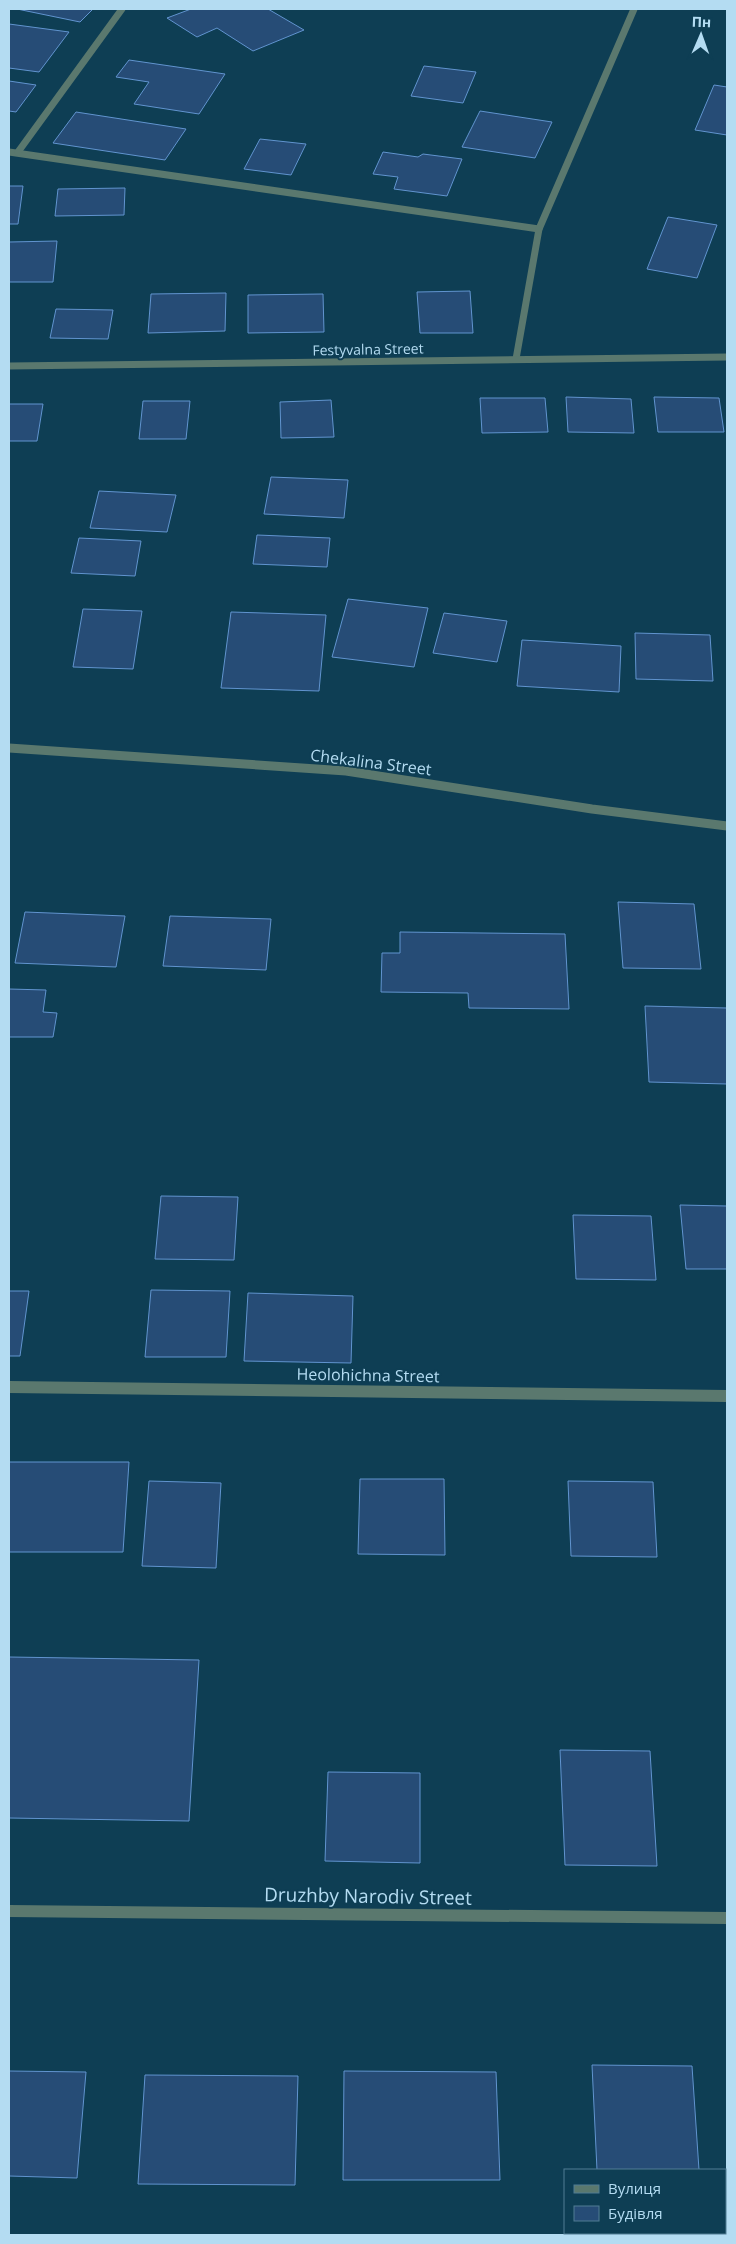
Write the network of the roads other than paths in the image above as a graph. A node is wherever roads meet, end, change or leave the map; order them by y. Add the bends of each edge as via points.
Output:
1 (122, 9) edge
2 (634, 9) edge
3 (9, 152) edge
4 (18, 152) junction
5 (539, 229) junction
6 (727, 357) edge
7 (516, 359) junction
8 (9, 366) edge
9 (9, 748) edge
10 (727, 826) edge
11 (9, 1388) edge
12 (727, 1396) edge
13 (9, 1911) edge
14 (727, 1918) edge

1 - 4 street
2 - 5 street
3 - 4 street
4 - 5 street
5 - 7 street
6 - 7 street, Festyvalna Street
7 - 8 street, Festyvalna Street
9 - 10 street, Chekalina Street via 346,771
11 - 12 street, Heolohichna Street
13 - 14 street, Druzhby Narodiv Street

